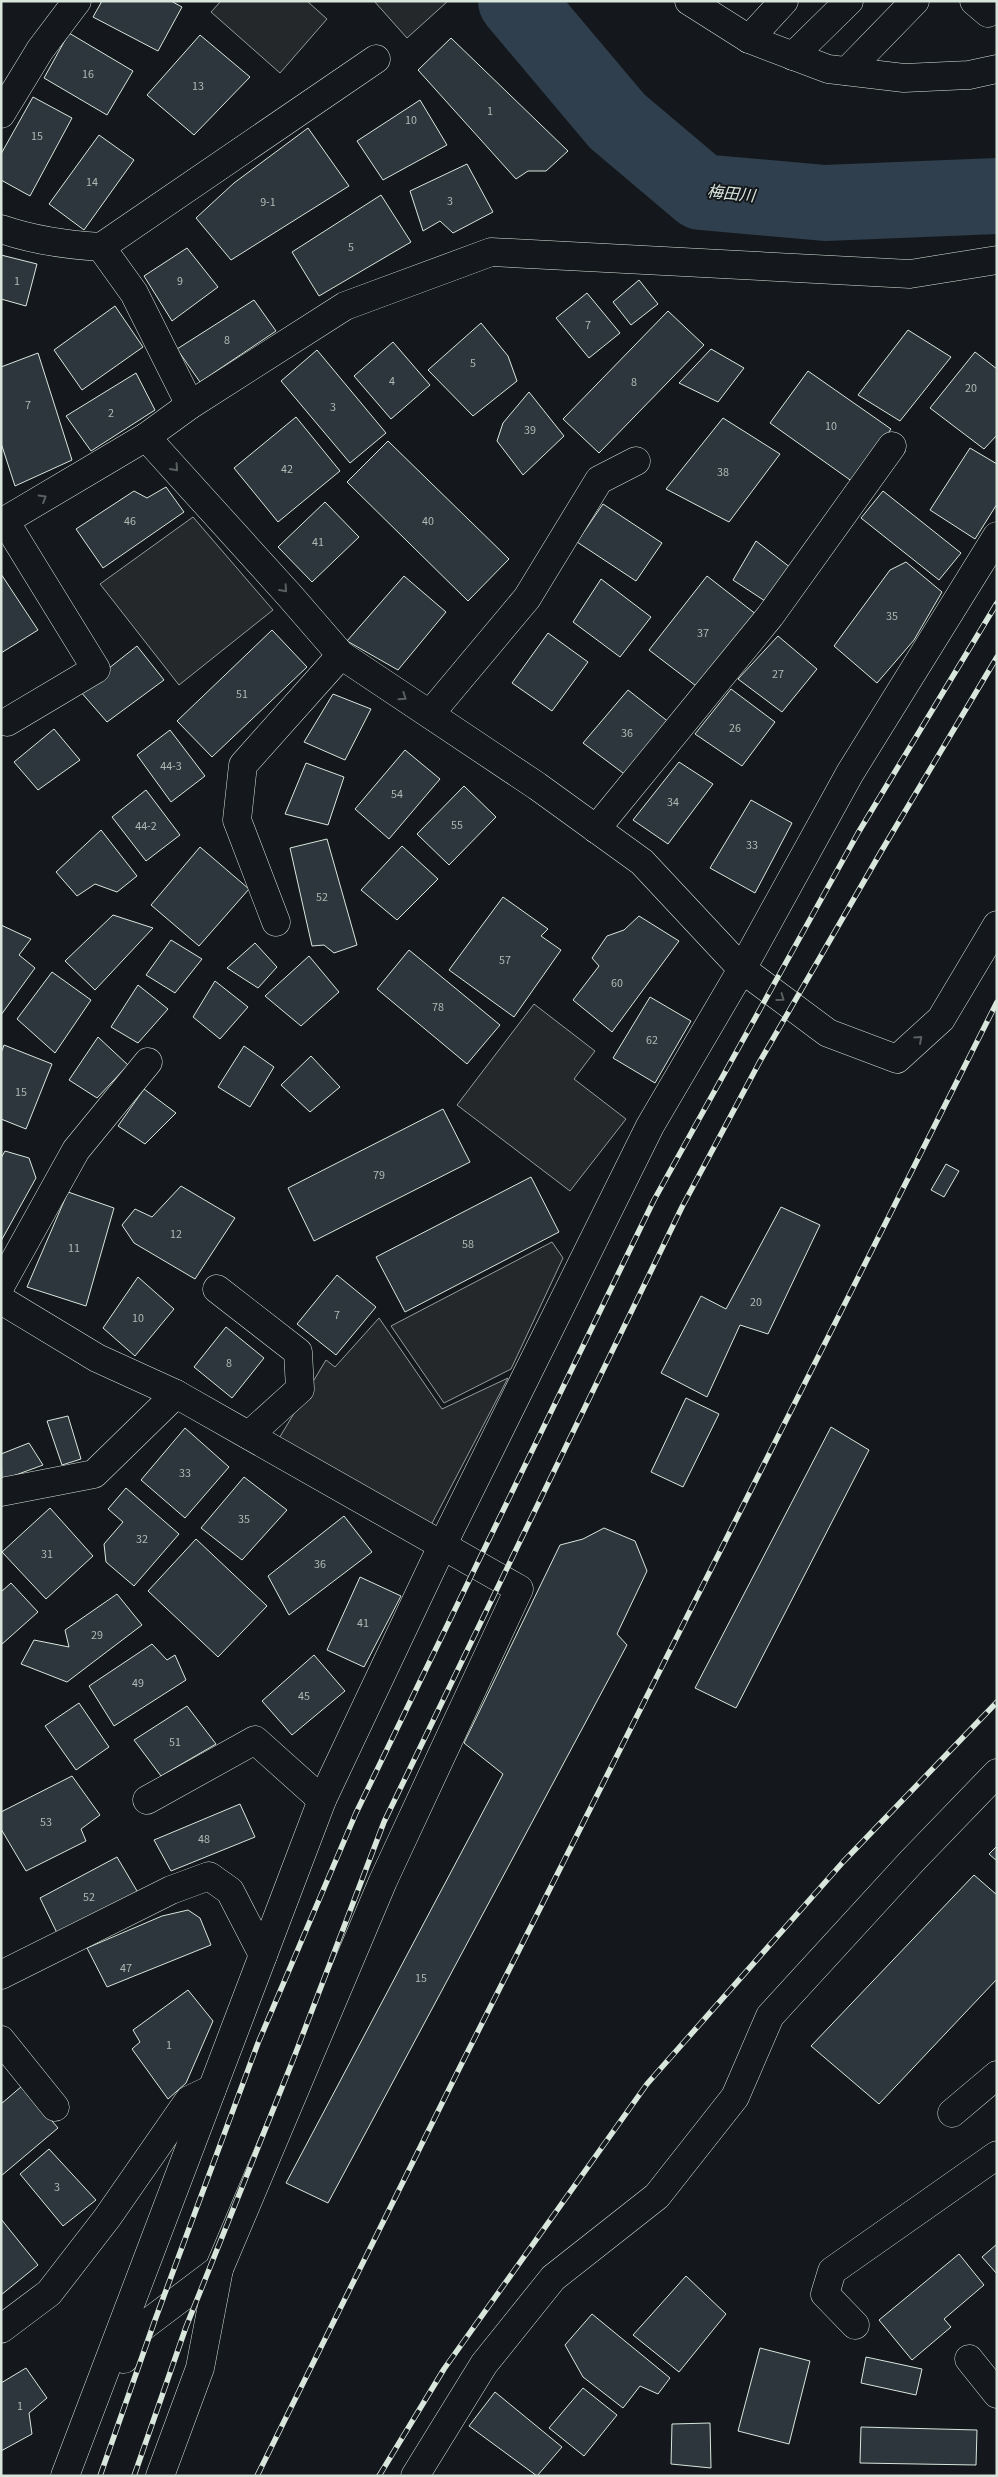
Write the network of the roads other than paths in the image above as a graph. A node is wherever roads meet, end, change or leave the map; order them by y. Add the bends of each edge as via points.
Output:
1 (77, 1) edge
2 (689, 1) edge
3 (784, 1) edge
4 (849, 1) edge
5 (915, 1) edge
6 (974, 1) edge
7 (997, 5) edge
8 (749, 39) junction
9 (793, 56) junction
10 (376, 59) dead end
11 (997, 69) edge
12 (847, 72) junction
13 (1, 114) edge
14 (1, 229) edge
15 (101, 247) junction
16 (997, 260) edge
17 (190, 405) junction
18 (146, 437) junction
19 (892, 446) dead end
20 (636, 461) dead end
21 (3, 522) edge
22 (997, 536) edge
23 (341, 655) junction
24 (430, 714) junction
25 (6, 722) dead end
26 (596, 829) junction
27 (276, 922) dead end
28 (997, 925) edge
29 (742, 969) junction
30 (148, 1062) dead end
31 (1, 1285) edge
32 (217, 1288) dead end
33 (1, 1300) edge
34 (176, 1394) junction
35 (249, 1434) junction
36 (1, 1492) edge
37 (443, 1544) junction
38 (997, 1773) edge
39 (147, 1800) dead end
40 (322, 1800) junction
41 (262, 1955) junction
42 (1, 1975) edge
43 (1, 2040) edge
44 (997, 2075) edge
45 (212, 2089) junction
46 (55, 2107) dead end
47 (952, 2113) dead end
48 (997, 2155) edge
49 (219, 2270) junction
50 (855, 2325) dead end
51 (1, 2329) edge
52 (969, 2359) dead end
53 (997, 2394) edge
54 (65, 2476) edge
55 (79, 2476) edge
56 (160, 2476) edge
57 (414, 2476) edge

1 - 13 street via 40,50
2 - 8 street
3 - 8 street
4 - 9 street
5 - 12 street
6 - 7 street via 988,13
8 - 9 street
9 - 12 street via 828,69
10 - 15 street
11 - 12 street via 970,75 904,78
14 - 15 street via 75,246
15 - 17 street via 134,293
16 - 17 street via 910,274 491,252 345,306
17 - 18 street
21 -> 18 street
18 -> 23 street
19 - 26 street via 770,616
20 - 24 street via 599,480 527,598
21 - 25 street via 96,669
22 - 29 street via 850,773
23 -> 24 street
23 - 27 street via 243,765 236,820
24 - 26 street
26 - 29 street via 642,862
29 -> 28 street via 828,1033 897,1059 941,1019
29 - 37 street via 650,1126
30 - 31 street via 76,1150
32 - 35 street via 298,1352 300,1389
33 - 34 street via 97,1358
34 - 35 street
34 - 36 street via 94,1474
35 - 37 street
37 - 40 street
37 - 49 street via 519,1589 383,1881
38 - 57 street via 770,2016 736,2097 657,2196 553,2278 484,2364
39 - 40 street via 255,1740
40 - 41 street
41 - 42 street via 230,1890 209,1876 171,1890
41 - 45 street
43 - 46 street
44 - 47 street
45 - 51 street via 189,2100 107,2218 49,2293
45 - 54 street
48 - 50 street via 832,2270 825,2294
49 - 55 street via 133,2334
49 - 56 street via 200,2368
52 - 53 street

